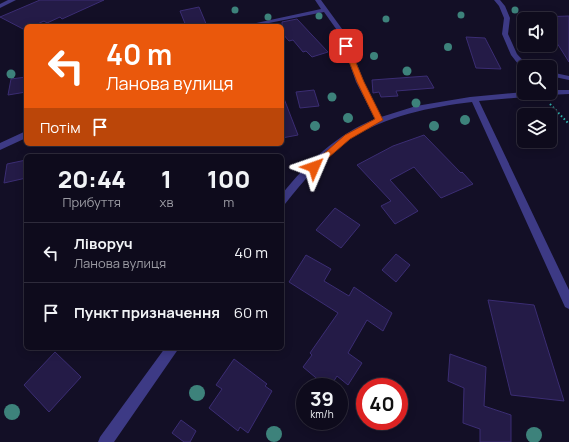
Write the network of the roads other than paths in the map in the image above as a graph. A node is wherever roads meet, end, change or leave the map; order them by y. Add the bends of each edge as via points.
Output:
1 (13, 0) edge
2 (318, 0) edge
3 (497, 0) edge
4 (0, 6) edge
5 (325, 10) junction
6 (255, 24) edge
7 (519, 60) edge
8 (557, 75) edge
9 (569, 78) edge
10 (569, 92) edge
11 (557, 93) edge
12 (517, 95) edge
13 (475, 100) junction
14 (380, 120) junction
15 (24, 135) edge
16 (0, 147) edge
17 (284, 198) edge
18 (569, 303) edge
19 (172, 350) edge
20 (105, 442) edge

1 - 4 street
2 - 5 street
3 - 7 street via 507,18 505,34
5 - 6 street
5 - 14 street via 342,34 360,82
8 - 9 street
10 - 11 street
12 - 13 street
13 - 14 street via 414,110
13 - 18 street
14 - 17 street via 348,137 324,157
15 - 16 street
19 - 20 street

